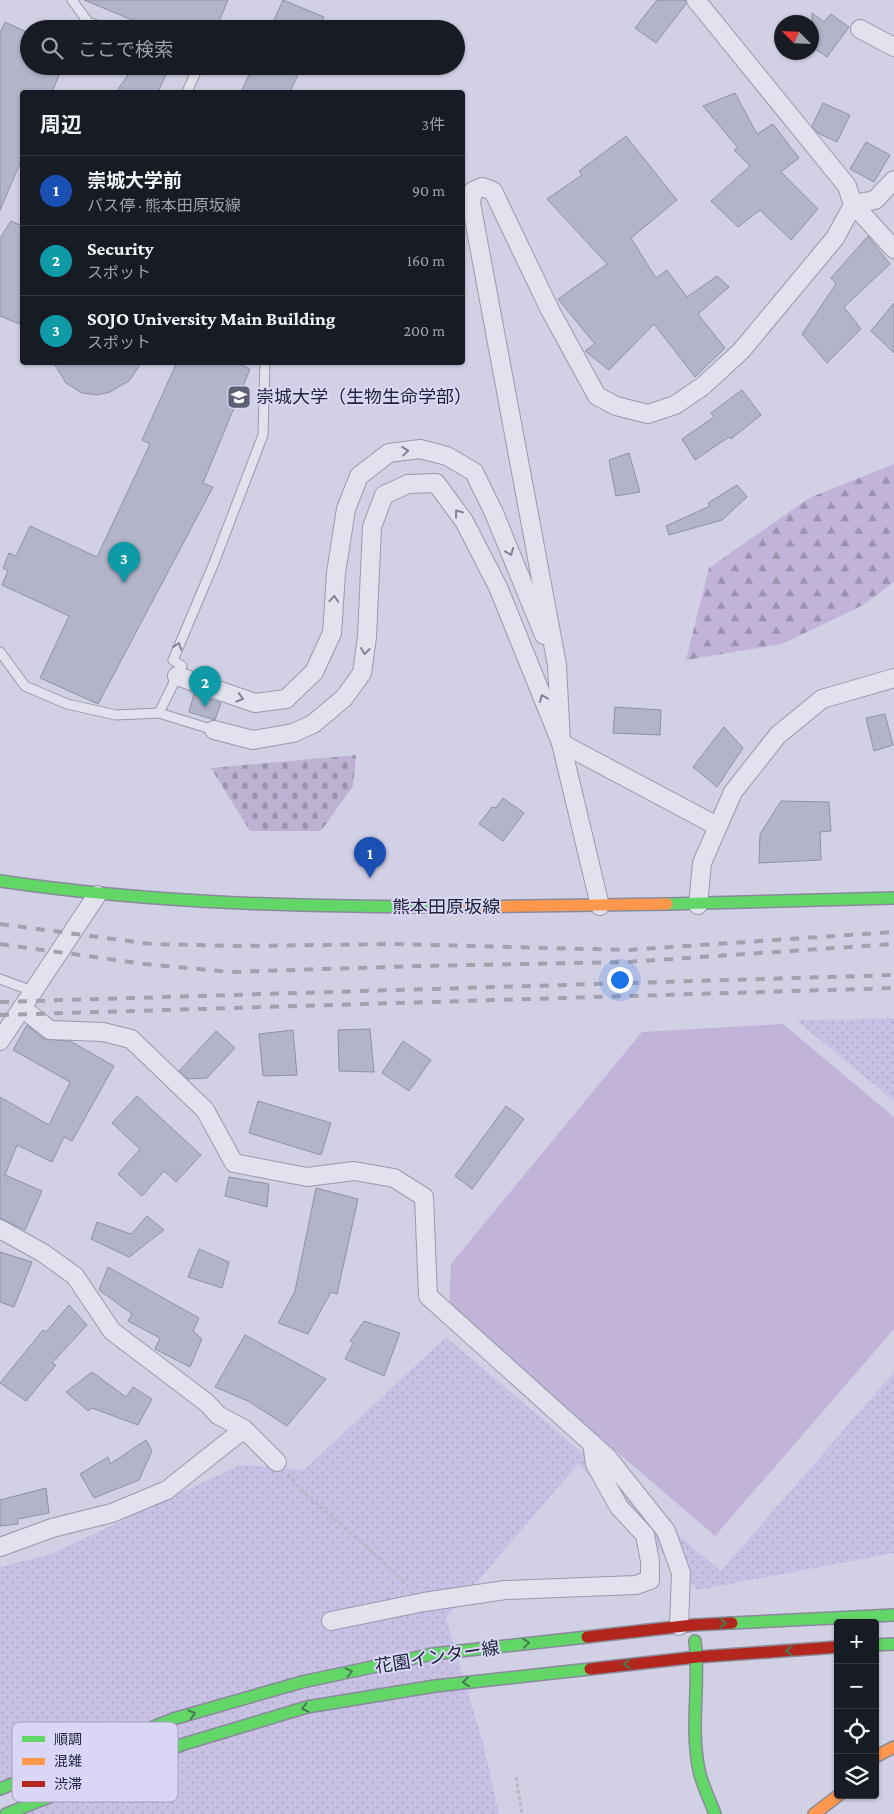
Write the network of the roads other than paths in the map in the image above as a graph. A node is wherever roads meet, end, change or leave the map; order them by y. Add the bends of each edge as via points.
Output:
1 (72, 0) edge
2 (696, 0) edge
3 (87, 20) edge
4 (860, 30) dead end
5 (894, 47) edge
6 (195, 75) edge
7 (188, 90) edge
8 (894, 180) edge
9 (853, 204) junction
10 (894, 249) edge
11 (265, 365) edge
12 (0, 652) edge
13 (557, 666) junction
14 (177, 676) junction
15 (894, 678) edge
16 (158, 713) junction
17 (214, 730) joint
18 (561, 743) junction
19 (717, 826) junction
20 (0, 881) edge
21 (97, 896) junction
22 (894, 898) edge
23 (698, 905) junction
24 (600, 906) junction
25 (0, 980) edge
26 (32, 991) junction
27 (22, 1008) junction
28 (0, 1041) edge
29 (0, 1230) edge
30 (244, 1429) junction
31 (592, 1443) junction
32 (277, 1462) road end
33 (0, 1547) edge
34 (894, 1615) edge
35 (331, 1621) dead end
36 (686, 1626) junction
37 (894, 1644) edge
38 (879, 1645) edge
39 (834, 1647) edge
40 (697, 1656) junction
41 (166, 1722) edge
42 (178, 1746) edge
43 (894, 1747) edge
44 (879, 1755) edge
45 (12, 1784) edge
46 (0, 1789) edge
47 (834, 1799) edge
48 (37, 1802) edge
49 (6, 1814) edge
50 (715, 1814) edge
51 (814, 1814) edge

1 - 3 lane
2 - 9 street via 847,186
4 - 5 street
6 - 7 lane
8 - 9 street via 874,200
9 - 10 street
9 - 13 street via 836,238 741,351 703,386 675,405 648,414 616,406 597,396 550,310 493,191 482,187 473,191 471,203
14 -> 11 lane via 182,666 173,660 263,435
12 - 16 lane via 25,686 67,704 116,715
14 -> 13 street via 255,703 286,699 314,672 332,633 336,572 346,509 359,476 389,453 420,450 447,456 474,472
13 - 18 street
14 - 16 lane
15 - 19 street via 822,699 778,735 733,792
16 - 17 lane
18 -> 17 street via 498,587 464,521 436,483 408,484 384,495 372,527 367,637 362,673 344,698 313,724 294,733 253,740
18 - 19 street
18 - 24 street
19 - 23 street via 702,864
20 - 21 main road, 熊本田原坂線
21 - 24 main road, 熊本田原坂線 via 292,907
21 - 26 street
22 - 23 main road, 熊本田原坂線
23 - 24 main road, 熊本田原坂線
25 - 26 lane
26 - 27 street
27 - 28 street
27 - 31 street via 50,1030 103,1032 131,1039 206,1110 234,1163 307,1177 354,1170 394,1178 424,1197 428,1296
29 - 30 street via 43,1253 75,1276 112,1331 192,1391 218,1415
30 - 32 street
30 - 33 street via 167,1490 112,1513 52,1528
31 - 35 street via 595,1464 619,1507 645,1535 650,1580 636,1585 505,1590
31 - 36 street via 608,1458 666,1531 681,1573
36 -> 34 main road, 花園インター線
36 - 40 main road
41 -> 36 main road, 花園インター線 via 302,1682 433,1654
37 - 38 main road
39 -> 40 main road, 花園インター線
40 -> 42 main road, 花園インター線 via 435,1686 307,1707
40 - 50 main road via 695,1719 699,1770
43 - 44 main road
46 -> 45 main road, 花園インター線
47 - 51 main road
48 -> 49 main road, 花園インター線

